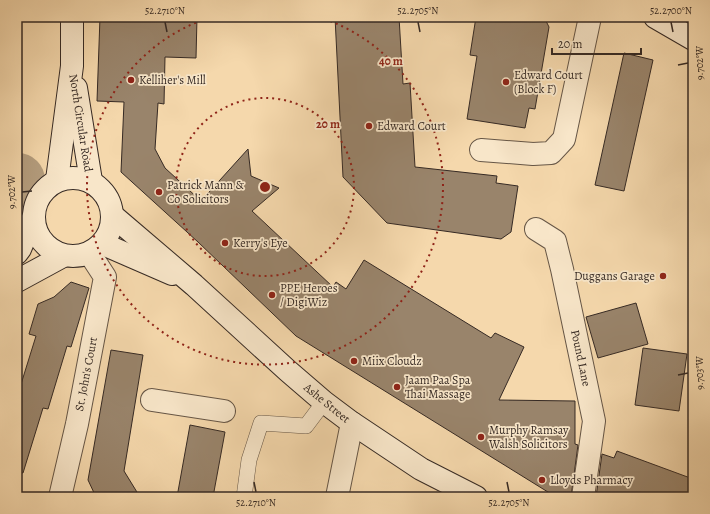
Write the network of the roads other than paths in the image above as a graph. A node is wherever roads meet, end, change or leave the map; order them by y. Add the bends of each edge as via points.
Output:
1 (72, 17) edge
2 (590, 17) edge
3 (655, 17) edge
4 (693, 39) edge
5 (72, 66) junction
6 (481, 150) dead end
7 (57, 180) junction
8 (91, 181) junction
9 (112, 215) junction
10 (33, 218) junction
11 (536, 229) dead end
12 (96, 249) junction
13 (18, 250) edge
14 (63, 256) junction
15 (17, 281) edge
16 (194, 285) junction
17 (152, 400) dead end
18 (324, 402) junction
19 (224, 411) dead end
20 (352, 423) junction
21 (60, 497) edge
22 (244, 497) edge
23 (337, 497) edge
24 (476, 497) edge
25 (583, 497) edge

1 - 5 street
2 - 6 street via 564,139 551,152 534,154
3 - 4 street
5 - 7 street
5 - 8 street, North Circular Road
7 - 8 street via 77,177
7 - 10 street via 45,188 35,204
8 - 9 street via 102,190 109,202
9 - 12 street via 111,229
9 - 16 street, Ashe Street
10 - 13 street
10 - 14 street via 38,237 46,247
11 - 25 street, Pound Lane via 554,241 594,421
12 - 14 street
12 - 16 street, Ashe Street
12 - 21 street, St. John's Court via 105,277 77,424
14 - 15 street
16 - 18 street, Ashe Street
17 - 19 street
18 - 20 street, Ashe Street
18 - 22 lane via 306,426 261,423 249,460
20 - 23 street
20 - 24 street, Ashe Street via 421,469

